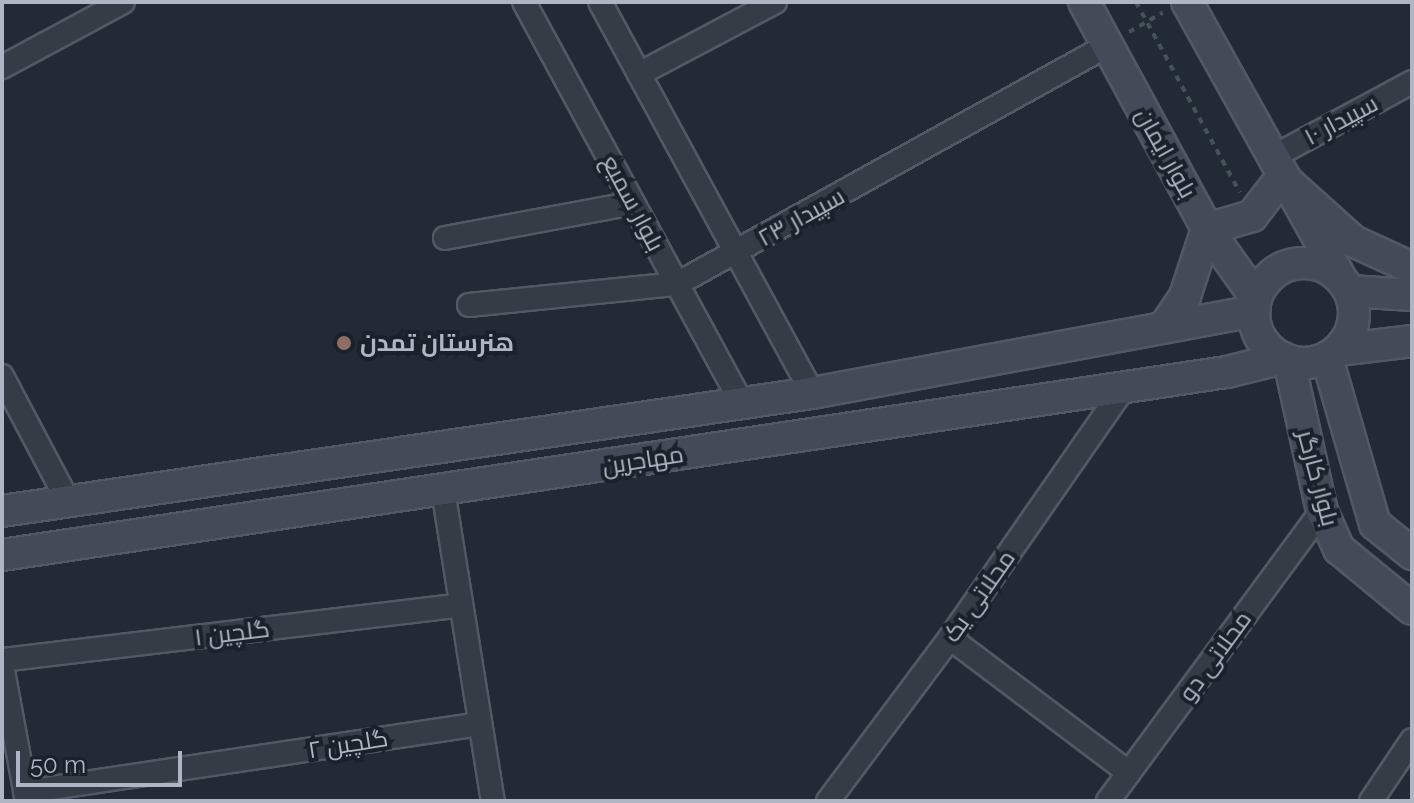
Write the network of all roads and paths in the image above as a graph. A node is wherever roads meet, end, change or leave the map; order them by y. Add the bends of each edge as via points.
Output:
1 (123, 2) edge
2 (524, 2) edge
3 (600, 2) edge
4 (775, 2) edge
5 (1084, 2) edge
6 (1136, 2) edge
7 (1177, 5) edge
8 (1147, 21) junction
9 (1107, 46) junction
10 (2, 67) edge
11 (639, 74) junction
12 (1412, 82) edge
13 (1276, 168) junction
14 (633, 203) junction
15 (1252, 216) junction
16 (1207, 229) junction
17 (445, 238) dead end
18 (736, 254) junction
19 (1412, 268) edge
20 (677, 284) junction
21 (1346, 285) junction
22 (1412, 295) edge
23 (469, 305) dead end
24 (1255, 305) junction
25 (1165, 326) junction
26 (1412, 341) edge
27 (1333, 354) junction
28 (1286, 360) junction
29 (2, 376) edge
30 (1124, 388) junction
31 (812, 393) junction
32 (742, 403) junction
33 (227, 478) junction
34 (443, 490) junction
35 (68, 501) junction
36 (2, 511) edge
37 (1322, 511) junction
38 (231, 521) junction
39 (1412, 554) edge
40 (2, 555) edge
41 (461, 605) junction
42 (1412, 609) edge
43 (950, 638) junction
44 (2, 663) edge
45 (480, 724) junction
46 (1412, 740) edge
47 (1129, 773) junction
48 (26, 796) edge
49 (493, 801) edge
50 (828, 801) edge
51 (1108, 801) edge
52 (1371, 801) edge

1 - 10 street
2 - 14 street, بلوار سمیع
3 - 11 street
4 - 11 street
5 - 9 main road, بلوار ایمان
6 - 8 path
7 - 8 path
7 - 13 main road
8 - 9 path
8 - 15 path
9 - 16 main road, بلوار ایمان
9 - 18 street, سپیدار ۲۳
11 - 18 street
12 - 13 street, سپیدار ۱۰
13 - 15 main road
13 - 19 main road via 1353,241
13 - 21 main road
14 - 17 street
14 - 20 street, بلوار سمیع
15 - 16 main road
16 - 24 main road, بلوار ایمان
16 - 25 main road via 1190,285
18 - 20 street, سپیدار ۲۳
18 - 31 street
20 - 23 street, سپیدار ۲۳
20 - 32 street, بلوار سمیع
21 - 22 main road
21 - 24 main road via 1320,265 1293,264 1270,276
21 - 27 main road via 1352,328
24 - 25 main road, مهاجرین
24 - 28 main road via 1259,337
25 - 31 main road, مهاجرین
26 - 27 main road
27 - 28 main road
27 - 39 main road, بلوار کارگر via 1375,524
28 - 30 main road, مهاجرین
28 - 37 main road, بلوار کارگر
29 - 35 street
30 - 34 main road, مهاجرین
30 - 43 street, محلاتی یک
31 - 32 main road, مهاجرین
32 - 33 main road, مهاجرین
33 - 35 main road, مهاجرین
33 - 38 main road
34 - 38 main road, مهاجرین
34 - 41 street
35 - 36 main road, مهاجرین
37 - 42 main road, بلوار کارگر via 1339,549
37 - 47 street, محلاتی دو
38 - 40 main road, مهاجرین
41 - 44 street, گلچین ۱
41 - 45 street
43 - 47 street
43 - 50 street, محلاتی یک
44 - 48 street
45 - 48 street, گلچین ۲
45 - 49 street
46 - 52 street
47 - 51 street, محلاتی دو

